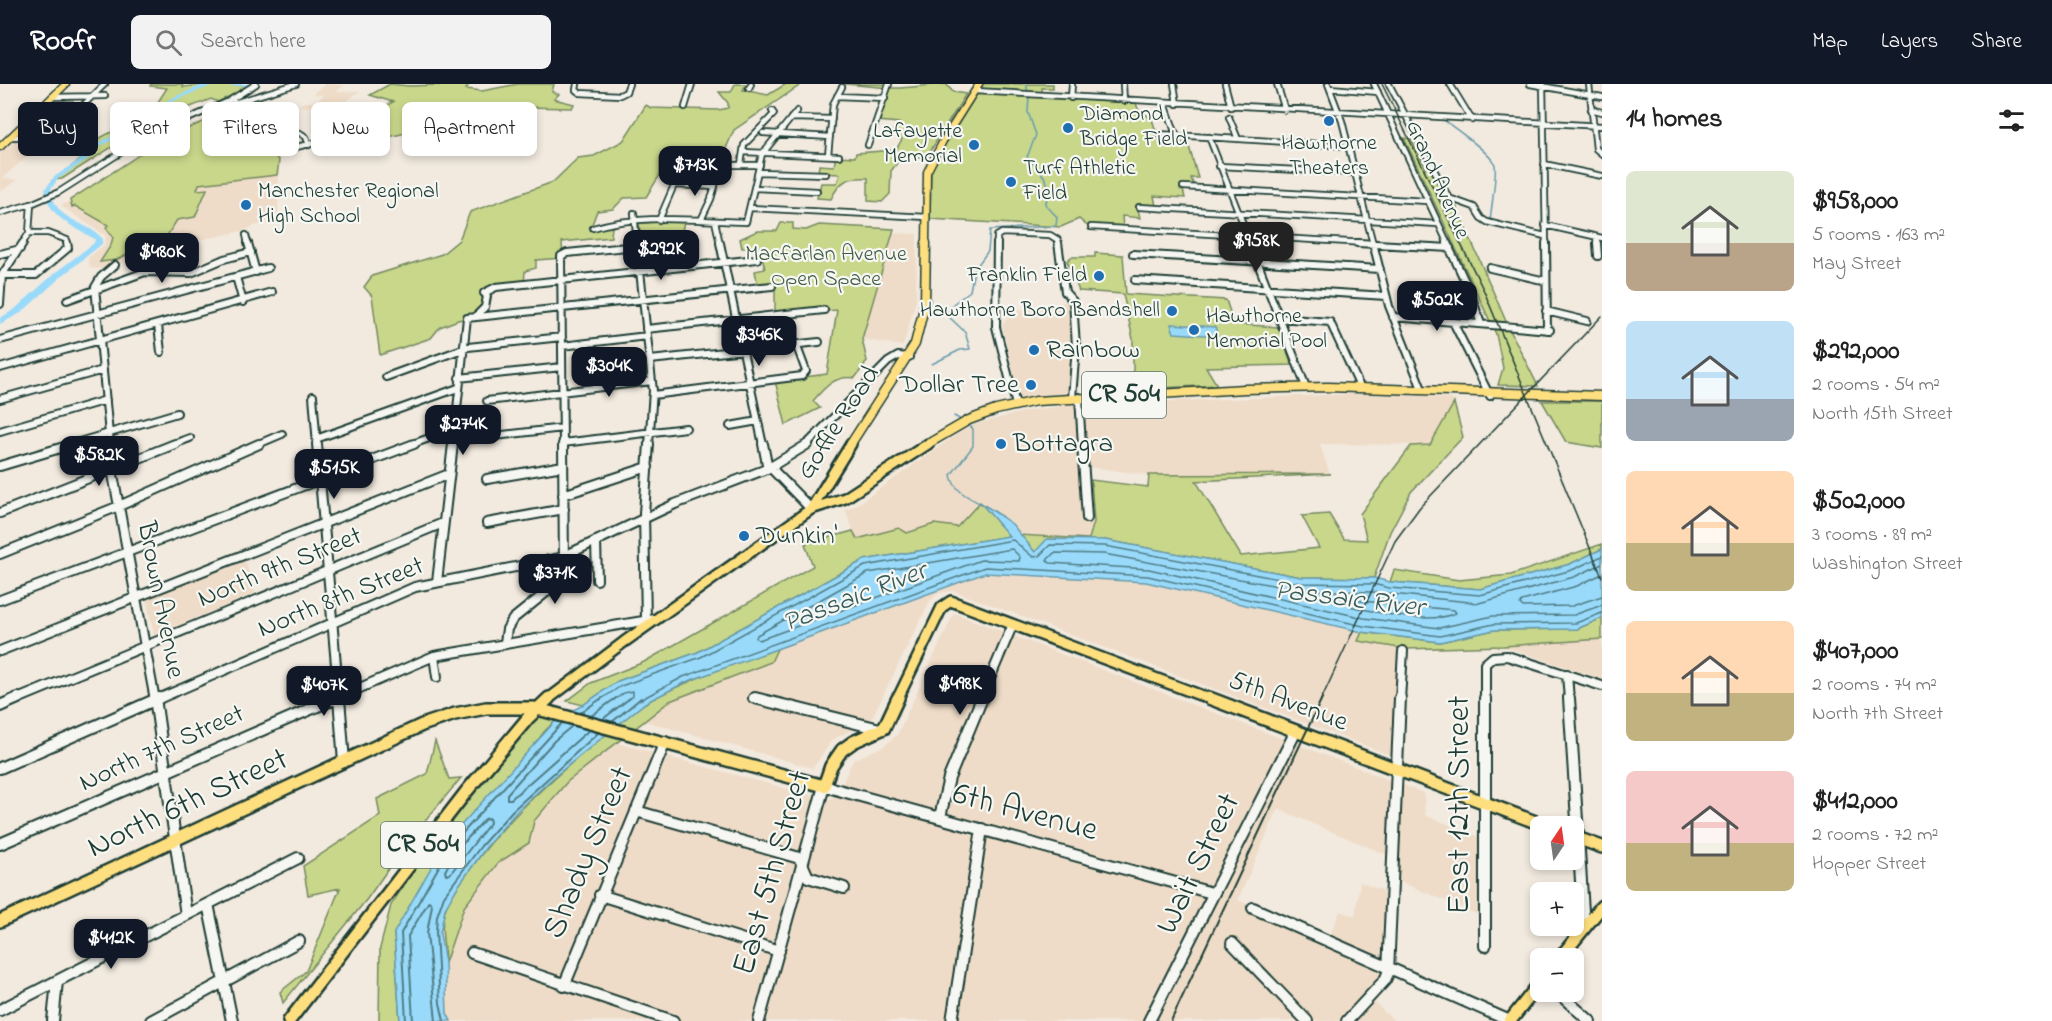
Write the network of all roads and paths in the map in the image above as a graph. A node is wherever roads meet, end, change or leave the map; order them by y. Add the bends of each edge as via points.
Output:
1 (66, 84) edge
2 (105, 84) edge
3 (256, 84) edge
4 (296, 84) edge
5 (577, 84) edge
6 (692, 84) edge
7 (889, 84) edge
8 (1072, 84) edge
9 (1123, 84) edge
10 (1174, 84) edge
11 (1225, 84) edge
12 (1277, 84) edge
13 (1374, 84) edge
14 (1389, 84) edge
15 (1450, 84) edge
16 (1530, 84) edge
17 (1588, 84) edge
18 (1543, 85) edge
19 (628, 86) edge
20 (1329, 86) edge
21 (842, 87) dead end
22 (977, 88) edge
23 (1378, 92) junction
24 (241, 95) junction
25 (1590, 95) junction
26 (93, 96) junction
27 (105, 96) dead end
28 (837, 96) junction
29 (52, 97) junction
30 (1602, 97) edge
31 (251, 98) junction
32 (885, 98) junction
33 (1071, 98) junction
34 (1124, 101) junction
35 (47, 102) edge
36 (87, 102) edge
37 (226, 102) edge
38 (233, 102) edge
39 (1165, 103) junction
40 (1177, 104) junction
41 (685, 107) dead end
42 (1231, 107) junction
43 (1285, 110) junction
44 (1591, 110) junction
45 (772, 111) dead end
46 (797, 111) dead end
47 (1602, 111) edge
48 (1339, 112) junction
49 (202, 113) edge
50 (1390, 115) junction
51 (1405, 116) junction
52 (1229, 117) dead end
53 (791, 118) junction
54 (832, 120) junction
55 (1472, 120) junction
56 (1543, 123) junction
57 (1593, 126) junction
58 (1602, 126) edge
59 (18, 133) edge
60 (299, 133) edge
61 (763, 133) dead end
62 (777, 134) junction
63 (1158, 134) dead end
64 (1176, 135) junction
65 (14, 137) junction
66 (18, 137) edge
67 (830, 137) junction
68 (1209, 137) junction
69 (1238, 139) junction
70 (1595, 142) junction
71 (1602, 143) edge
72 (868, 145) dead end
73 (309, 146) joint
74 (1349, 146) junction
75 (0, 147) edge
76 (299, 147) edge
77 (744, 152) junction
78 (764, 153) junction
79 (1602, 154) edge
80 (828, 155) junction
81 (839, 156) dead end
82 (741, 164) junction
83 (1544, 164) junction
84 (760, 165) junction
85 (1219, 166) junction
86 (720, 170) junction
87 (758, 172) junction
88 (1356, 173) junction
89 (826, 174) dead end
90 (1602, 176) edge
91 (675, 185) junction
92 (715, 187) junction
93 (754, 188) junction
94 (1184, 188) dead end
95 (1229, 190) junction
96 (817, 191) dead end
97 (1362, 198) junction
98 (1427, 201) junction
99 (31, 204) junction
100 (1139, 207) dead end
101 (750, 208) junction
102 (1238, 212) junction
103 (0, 213) edge
104 (634, 213) dead end
105 (927, 217) junction
106 (659, 220) junction
107 (701, 220) junction
108 (1368, 220) junction
109 (715, 221) junction
110 (635, 222) junction
111 (1438, 224) junction
112 (1545, 225) junction
113 (1091, 227) dead end
114 (592, 228) dead end
115 (29, 233) junction
116 (246, 235) dead end
117 (1247, 236) junction
118 (1545, 236) junction
119 (1599, 237) edge
120 (1374, 244) junction
121 (637, 246) junction
122 (1450, 248) junction
123 (20, 249) junction
124 (251, 252) junction
125 (0, 254) edge
126 (1132, 254) dead end
127 (1598, 256) dead end
128 (757, 259) dead end
129 (1257, 261) junction
130 (724, 263) junction
131 (115, 265) dead end
132 (1490, 267) dead end
133 (268, 268) dead end
134 (1380, 269) junction
135 (256, 272) junction
136 (640, 272) junction
137 (2, 275) junction
138 (236, 277) junction
139 (561, 280) junction
140 (1135, 280) dead end
141 (1546, 281) junction
142 (772, 286) dead end
143 (1268, 289) junction
144 (96, 290) junction
145 (730, 290) junction
146 (272, 292) dead end
147 (1386, 296) junction
148 (643, 299) junction
149 (67, 300) dead end
150 (243, 302) junction
151 (0, 304) edge
152 (562, 308) junction
153 (824, 310) dead end
154 (1546, 311) junction
155 (98, 314) junction
156 (476, 316) junction
157 (1393, 317) junction
158 (1279, 318) junction
159 (736, 319) junction
160 (1587, 321) dead end
161 (1453, 322) junction
162 (1482, 324) junction
163 (158, 325) junction
164 (646, 333) junction
165 (562, 337) junction
166 (0, 340) edge
167 (100, 341) junction
168 (819, 342) dead end
169 (796, 344) junction
170 (562, 346) junction
171 (462, 349) junction
172 (743, 350) junction
173 (162, 352) dead end
174 (909, 357) junction
175 (650, 360) junction
176 (562, 367) junction
177 (0, 368) edge
178 (103, 370) junction
179 (386, 377) dead end
180 (459, 378) junction
181 (652, 381) junction
182 (750, 384) junction
183 (1306, 387) junction
184 (1360, 387) junction
185 (458, 388) junction
186 (1422, 389) junction
187 (562, 392) junction
188 (1489, 394) junction
189 (653, 395) junction
190 (313, 396) dead end
191 (1602, 396) edge
192 (1076, 397) junction
193 (0, 399) edge
194 (106, 400) junction
195 (488, 401) dead end
196 (1016, 405) junction
197 (177, 413) dead end
198 (758, 421) junction
199 (730, 426) dead end
200 (562, 428) junction
201 (686, 428) dead end
202 (454, 429) junction
203 (0, 431) edge
204 (650, 433) junction
205 (108, 434) junction
206 (282, 434) dead end
207 (190, 438) dead end
208 (316, 439) junction
209 (452, 441) junction
210 (563, 443) junction
211 (0, 466) edge
212 (563, 466) junction
213 (648, 467) junction
214 (770, 468) junction
215 (112, 469) junction
216 (449, 474) junction
217 (320, 479) junction
218 (487, 479) dead end
219 (564, 495) junction
220 (119, 506) junction
221 (564, 509) junction
222 (811, 509) junction
223 (0, 513) edge
224 (644, 517) junction
225 (1087, 518) dead end
226 (323, 523) junction
227 (443, 523) junction
228 (487, 523) dead end
229 (596, 541) junction
230 (128, 552) junction
231 (0, 554) edge
232 (564, 556) junction
233 (328, 571) junction
234 (597, 580) dead end
235 (437, 582) junction
236 (136, 597) junction
237 (0, 600) edge
238 (651, 619) junction
239 (332, 623) junction
240 (1013, 624) junction
241 (506, 642) junction
242 (146, 646) junction
243 (0, 651) edge
244 (1403, 651) dead end
245 (434, 656) junction
246 (1568, 674) junction
247 (437, 677) dead end
248 (1602, 686) edge
249 (338, 697) junction
250 (753, 698) dead end
251 (155, 700) junction
252 (0, 706) edge
253 (538, 708) junction
254 (882, 730) junction
255 (1292, 730) junction
256 (666, 742) junction
257 (344, 762) junction
258 (0, 768) edge
259 (1397, 770) junction
260 (165, 772) junction
261 (824, 786) junction
262 (1485, 803) junction
263 (636, 811) junction
264 (1576, 816) edge
265 (940, 817) junction
266 (1530, 820) edge
267 (982, 829) junction
268 (175, 840) junction
269 (1584, 841) edge
270 (0, 844) edge
271 (1602, 848) edge
272 (298, 858) dead end
273 (803, 865) junction
274 (844, 888) dead end
275 (1212, 892) junction
276 (600, 895) junction
277 (208, 904) junction
278 (1602, 906) edge
279 (1253, 908) dead end
280 (186, 915) junction
281 (0, 921) edge
282 (1584, 928) edge
283 (1578, 936) edge
284 (299, 941) dead end
285 (1233, 943) dead end
286 (1485, 946) dead end
287 (1568, 948) edge
288 (779, 951) junction
289 (472, 953) dead end
290 (1388, 967) junction
291 (57, 981) junction
292 (224, 982) junction
293 (564, 986) junction
294 (1530, 996) edge
295 (1568, 1002) edge
296 (0, 1010) edge
297 (53, 1021) edge
298 (151, 1021) edge
299 (232, 1021) edge
300 (290, 1021) edge
301 (673, 1021) edge
302 (759, 1021) edge
303 (952, 1021) edge
304 (1149, 1021) edge
305 (1307, 1021) edge
306 (1347, 1021) edge
307 (1510, 1021) edge
308 (1590, 1021) edge

1 - 29 main road
2 - 26 street
3 - 24 street
4 - 31 street
5 - 19 street via 576,91 583,94 620,95
6 - 41 street
7 - 32 street
8 - 33 street
9 - 34 street
10 - 40 street
11 - 42 street
12 - 43 street
13 - 23 street, Grand Avenue
14 - 51 street
15 - 55 street
16 - 18 street
17 - 25 street
18 - 25 street
18 - 56 street
20 - 23 street
20 - 48 street
21 - 28 street
22 - 33 street
22 - 105 main road, Goffle Road via 928,169
23 - 50 street, Grand Avenue
24 - 31 street
24 - 37 street
25 - 30 street
25 - 44 street
26 - 27 street
26 - 29 street
26 - 36 street
28 - 32 street
28 - 54 street
29 - 35 main road
31 - 38 street
32 - 72 street
33 - 34 street
34 - 39 street
39 - 40 street
39 - 64 street
40 - 42 street
42 - 43 street
43 - 48 street
44 - 47 street
44 - 57 street
45 - 77 street via 774,114 744,145
46 - 53 street
48 - 50 street
48 - 74 street
49 - 99 street via 156,132 56,194
50 - 51 street
50 - 98 street, Grand Avenue
51 - 55 street
51 - 118 street via 1449,198 1472,206 1487,222
52 - 69 street
53 - 54 street
53 - 62 street
54 - 67 street
55 - 56 street
56 - 57 street
56 - 83 street
57 - 58 street
57 - 70 street
59 - 65 main road
60 - 73 street
61 - 62 street
62 - 67 street
62 - 78 street
63 - 64 street
64 - 68 street
65 - 66 street
65 - 75 main road
67 - 80 street
68 - 69 street
68 - 85 street
69 - 74 street
70 - 71 street
70 - 79 street via 1596,150
73 - 76 street
74 - 88 street
77 - 78 street
77 - 82 street
78 - 80 street
78 - 84 street
80 - 81 street
82 - 84 street
82 - 86 street via 723,164
83 - 90 street
83 - 112 street
84 - 87 street
85 - 88 street
85 - 95 street
86 - 91 street via 682,169
86 - 92 street
87 - 89 street
87 - 93 street
88 - 97 street
91 - 92 street
91 - 106 street
92 - 107 street
93 - 96 street
93 - 101 street
94 - 95 street
95 - 97 street
95 - 102 street
97 - 98 street
97 - 108 street
98 - 111 street, Grand Avenue
99 - 103 street
99 - 115 street
100 - 102 street
101 - 105 street
101 - 109 street via 747,221 742,224
102 - 108 street
102 - 117 street
104 - 110 street
105 - 174 main road, Goffle Road via 925,304
106 - 107 street
106 - 110 street
107 - 109 street
108 - 111 street
108 - 120 street
109 - 130 street
110 - 114 street via 612,222
110 - 121 street
111 - 122 street, Grand Avenue
112 - 118 street
112 - 119 street
113 - 117 street
115 - 123 street
115 - 137 street via 59,235 67,240 68,248 36,275
116 - 124 street
117 - 120 street
117 - 129 street
118 - 141 street
119 - 127 street
120 - 122 street
120 - 134 street
121 - 136 street
121 - 139 street via 563,254
122 - 162 street, Grand Avenue
123 - 125 street
123 - 137 street
124 - 135 street
124 - 144 street via 196,272 148,271
126 - 129 street
128 - 130 street
129 - 134 street
129 - 143 street
130 - 136 street
130 - 145 street
131 - 144 street via 96,282
132 - 141 street
133 - 135 street
134 - 147 street
135 - 138 street
136 - 139 street
136 - 148 street
137 - 151 street
138 - 150 street
138 - 155 street
139 - 152 street
139 - 156 street via 500,286 484,293 487,301
140 - 143 street
141 - 154 street
142 - 145 street
143 - 147 street
143 - 158 street
144 - 149 street
144 - 155 street, Brown Avenue
145 - 148 street
145 - 159 street
146 - 150 street
147 - 157 street
148 - 152 street
148 - 164 street
150 - 163 street
152 - 156 street
152 - 165 street
153 - 159 street
154 - 160 street
154 - 162 street via 1549,330
155 - 166 street
155 - 167 street, Brown Avenue
156 - 171 street via 466,320
157 - 161 street
157 - 186 street
158 - 183 street
158 - 184 street via 1330,322
159 - 164 street
159 - 172 street
161 - 162 street
161 - 188 street
163 - 167 street
163 - 173 street
164 - 170 street
164 - 175 street
165 - 170 street
165 - 171 street
167 - 177 street
167 - 178 street, Brown Avenue
168 - 169 street
169 - 172 street
169 - 182 street via 806,373
170 - 176 street
171 - 179 street
171 - 180 street
172 - 175 street
172 - 182 street
174 - 214 street, North 8th Street via 898,356 888,362 814,440
174 - 222 main road, Goffle Road
175 - 181 street
176 - 180 street
176 - 187 street
178 - 193 street
178 - 194 street, Brown Avenue
180 - 185 street
181 - 187 street
181 - 189 street
182 - 189 street
182 - 198 street
183 - 184 main road, CR 504
183 - 192 main road, CR 504
184 - 186 main road, CR 504
185 - 202 street
185 - 208 street
186 - 188 main road, CR 504
187 - 195 street
187 - 200 street
188 - 191 main road, CR 504 via 1575,399
189 - 204 street
190 - 208 street
192 - 196 main road, CR 504
192 - 196 street via 1073,301 1065,292 1058,240 1004,233 997,236 996,327
192 - 225 street
194 - 203 street
194 - 205 street, Brown Avenue
196 - 222 main road, CR 504 via 965,422 845,498
197 - 205 street
198 - 199 street
198 - 214 street
200 - 209 street
200 - 210 street
201 - 204 street
202 - 209 street
202 - 217 street
204 - 210 street
204 - 213 street
205 - 211 street
205 - 215 street, Brown Avenue
206 - 220 street
207 - 215 street
208 - 217 street
209 - 216 street
210 - 212 street
212 - 218 street
212 - 219 street
213 - 219 street
213 - 224 street
214 - 222 street
214 - 224 street, North 8th Street
215 - 220 street, Brown Avenue
215 - 223 street
216 - 226 street
216 - 227 street
217 - 226 street
217 - 230 street
219 - 221 street
220 - 230 street, Brown Avenue
220 - 231 street
221 - 228 street
221 - 232 street
222 - 238 main road, Goffle Road / CR 504
224 - 229 street, North 8th Street
224 - 238 street
226 - 233 street
226 - 236 street
227 - 233 street, North 9th Street
227 - 235 street
229 - 232 street, North 8th Street
229 - 234 street
230 - 236 street, Brown Avenue
230 - 237 street
232 - 235 street, North 8th Street
232 - 241 street via 563,573 554,588 513,618
233 - 239 street
233 - 242 street, North 9th Street
235 - 239 street, North 8th Street via 415,587
236 - 242 street, Brown Avenue
236 - 243 street
238 - 241 street, North 7th Street
238 - 253 main road, Goffle Road / CR 504
239 - 249 street
239 - 251 street, North 8th Street
240 - 254 main road via 954,602 944,604
240 - 255 main road, 5th Avenue
240 - 265 street via 949,778
241 - 245 street, North 7th Street
242 - 251 street, Brown Avenue
242 - 252 street, North 9th Street
244 - 259 street
245 - 247 street
245 - 249 street, North 7th Street
246 - 248 street
246 - 262 street, East 12th Street via 1507,656 1493,657 1485,663
246 - 264 street
249 - 257 street
249 - 260 street, North 7th Street
250 - 254 street
251 - 258 street, North 8th Street
251 - 260 street, Brown Avenue
253 - 256 main road, North 6th Street
253 - 257 main road, North 6th Street via 501,705 461,711
253 - 300 main road, CR 504 via 417,852 390,893
254 - 261 main road, East 5th Street via 842,750 830,766
255 - 259 main road, 5th Avenue
255 - 275 street, Wait Street via 1293,737
256 - 261 main road, North 6th Street
256 - 263 street, Shady Street
257 - 268 main road, North 6th Street
259 - 262 main road, 5th Avenue
259 - 290 street
260 - 268 street, Brown Avenue
260 - 270 street, North 7th Street
261 - 265 street, 6th Avenue
261 - 273 street, East 5th Street
262 - 266 main road, 5th Avenue
262 - 286 street, East 12th Street
263 - 273 street via 796,857
263 - 276 street, Shady Street
265 - 267 street, 6th Avenue
267 - 275 street, 6th Avenue
267 - 303 street
268 - 280 street, Brown Avenue
268 - 281 main road, North 6th Street
269 - 271 main road
272 - 277 street
273 - 274 street via 808,877
273 - 288 street, East 5th Street
275 - 304 street, Wait Street via 1205,914
276 - 288 street
276 - 293 street, Shady Street
277 - 280 street
277 - 292 street
278 - 282 main road
279 - 290 street
280 - 291 street
283 - 287 main road
284 - 292 street
285 - 305 street
288 - 302 street, East 5th Street
289 - 293 street
290 - 306 street via 1384,980
290 - 307 street
291 - 296 street
291 - 297 street
292 - 298 street
292 - 299 street
293 - 301 street
294 - 307 main road
295 - 308 street

